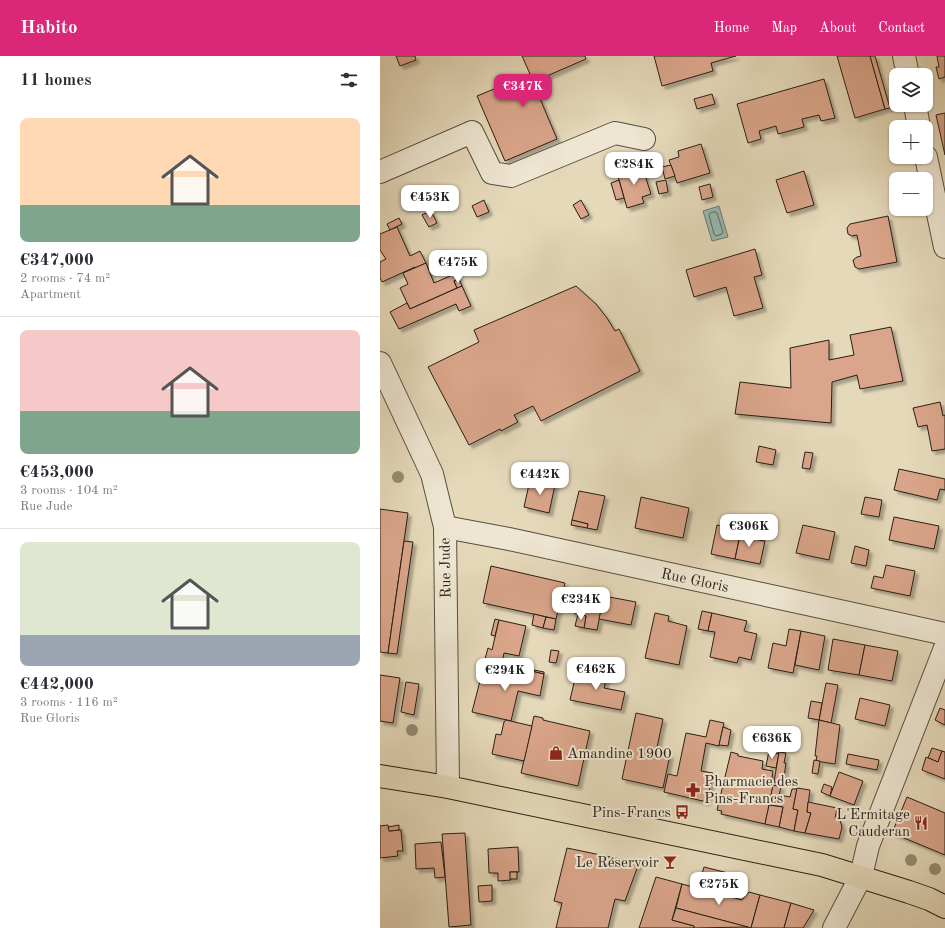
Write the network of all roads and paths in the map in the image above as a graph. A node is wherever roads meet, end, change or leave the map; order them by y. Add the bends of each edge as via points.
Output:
1 (904, 56) edge
2 (907, 68) edge
3 (644, 138) dead end
4 (927, 164) edge
5 (380, 172) edge
6 (945, 247) edge
7 (380, 363) edge
8 (445, 527) junction
9 (945, 634) edge
10 (945, 648) edge
11 (380, 776) edge
12 (448, 787) junction
13 (861, 876) junction
14 (945, 907) edge
15 (834, 928) edge

1 - 2 street
3 - 5 street via 615,133 511,176 492,173 472,132
4 - 6 street
7 - 8 street, Rue Jude via 432,474
8 - 9 street, Rue Gloris
8 - 12 street, Rue Jude
10 - 13 street via 868,846
11 - 12 main road
12 - 13 main road via 822,865
13 - 14 main road
13 - 15 street

